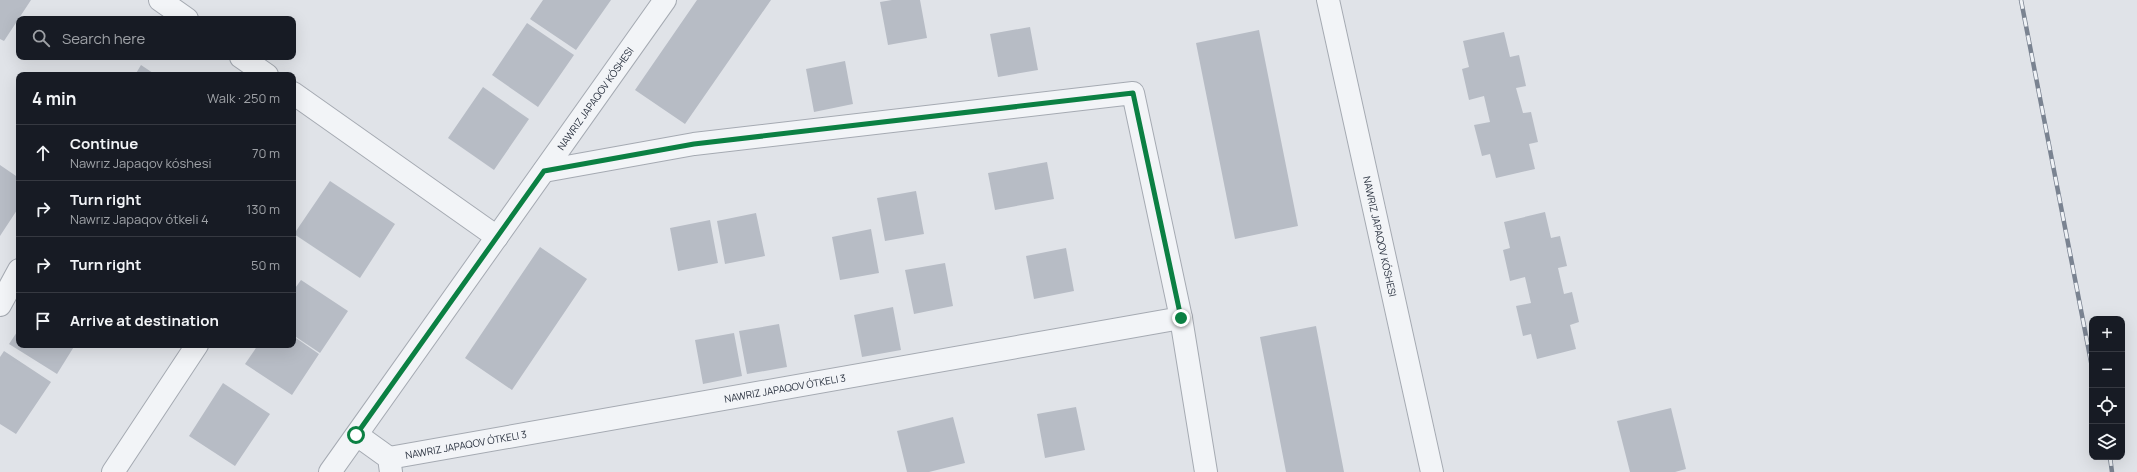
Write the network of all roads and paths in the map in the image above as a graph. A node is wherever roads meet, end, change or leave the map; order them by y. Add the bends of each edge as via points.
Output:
1 (160, 0) edge
2 (665, 0) edge
3 (1328, 0) edge
4 (183, 16) edge
5 (245, 60) edge
6 (263, 72) edge
7 (296, 96) edge
8 (544, 171) junction
9 (497, 237) junction
10 (16, 276) edge
11 (0, 305) edge
12 (1181, 318) junction
13 (195, 348) edge
14 (356, 435) junction
15 (390, 465) edge
16 (113, 472) edge
17 (330, 472) edge
18 (1206, 472) edge
19 (1432, 472) edge

1 - 4 street
2 - 8 street
3 - 19 street
5 - 6 street
7 - 9 street
8 - 9 street
8 - 12 street via 694,144 1133,93
9 - 14 street
10 - 11 street
12 - 15 street
12 - 18 street
13 - 16 street
14 - 15 street
14 - 17 street

